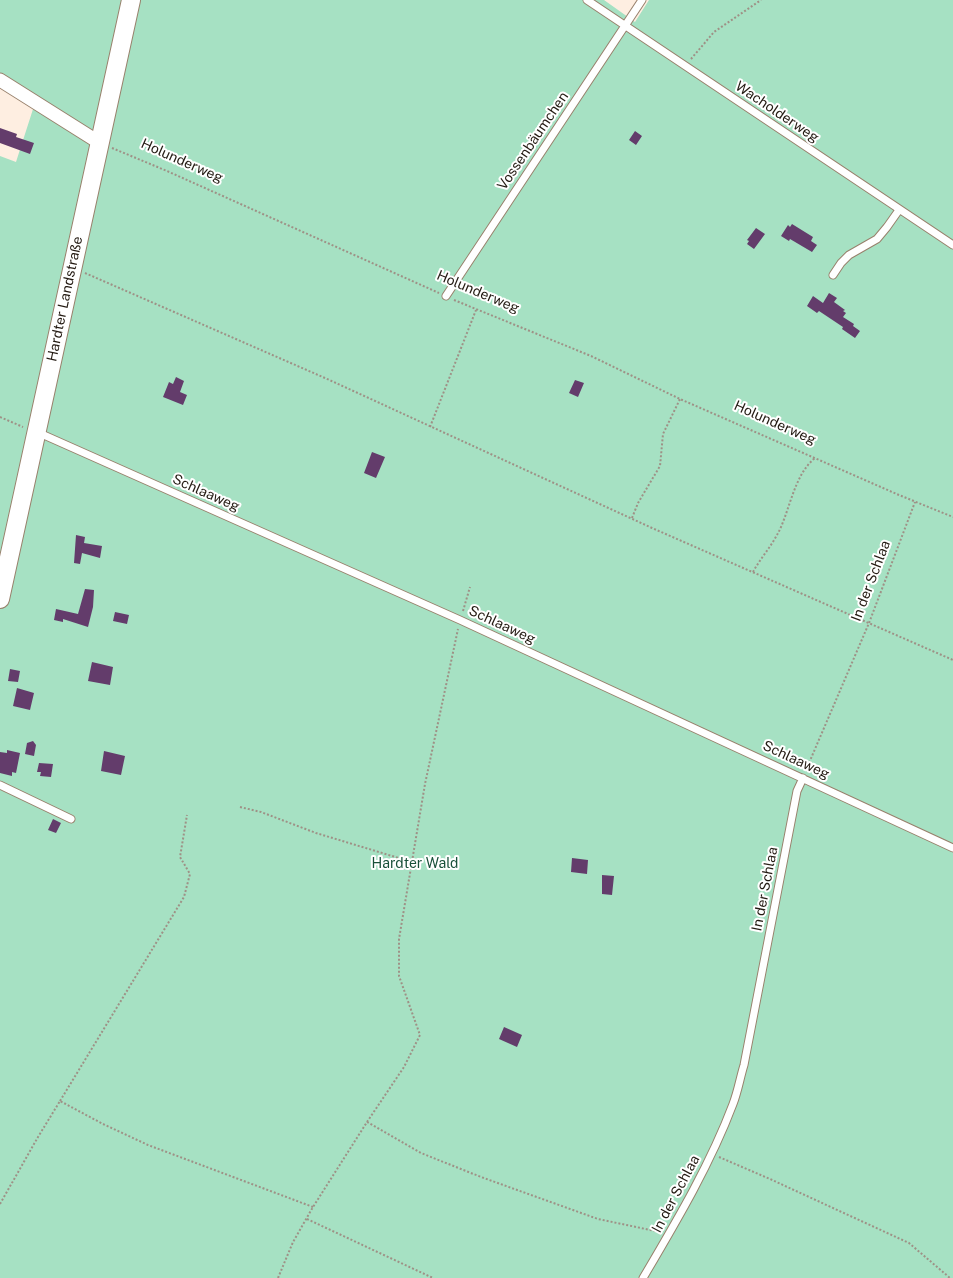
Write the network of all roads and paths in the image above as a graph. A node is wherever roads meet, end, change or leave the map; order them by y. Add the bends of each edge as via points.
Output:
1 (131, 0) edge
2 (587, 0) edge
3 (642, 0) edge
4 (762, 0) edge
5 (626, 26) junction
6 (686, 66) junction
7 (0, 80) edge
8 (100, 143) junction
9 (899, 210) junction
10 (953, 245) edge
11 (72, 267) junction
12 (833, 275) dead end
13 (446, 296) junction
14 (476, 310) junction
15 (680, 399) junction
16 (0, 417) edge
17 (430, 426) junction
18 (31, 430) junction
19 (815, 458) junction
20 (915, 502) junction
21 (953, 517) edge
22 (631, 519) junction
23 (753, 572) junction
24 (470, 587) dead end
25 (0, 599) edge
26 (460, 620) junction
27 (869, 623) junction
28 (953, 660) edge
29 (803, 778) junction
30 (0, 785) edge
31 (240, 807) dead end
32 (188, 814) dead end
33 (71, 819) dead end
34 (953, 848) edge
35 (412, 862) junction
36 (60, 1101) junction
37 (367, 1122) junction
38 (712, 1154) junction
39 (0, 1204) edge
40 (313, 1207) junction
41 (307, 1219) junction
42 (669, 1233) junction
43 (278, 1278) edge
44 (433, 1278) edge
45 (643, 1278) edge
46 (950, 1278) edge

1 - 8 main road, Hardter Landstraße
2 - 5 lane, Wacholderweg
3 - 5 lane, Vossenbäumchen
4 - 6 path via 714,32
5 - 6 lane, Wacholderweg
5 - 13 lane, Vossenbäumchen
6 - 9 lane, Wacholderweg
7 - 8 street
8 - 11 main road, Hardter Landstraße
8 - 13 path, Holunderweg
9 - 10 lane, Wacholderweg
9 - 12 lane via 877,239 849,255
11 - 17 path
11 - 18 main road, Hardter Landstraße
13 - 14 path, Holunderweg
14 - 15 path, Holunderweg via 591,356
14 - 17 path
15 - 19 path, Holunderweg
15 - 22 path via 663,434 660,466
16 - 18 path
17 - 22 path
18 - 25 main road, Hardter Landstraße
18 - 26 lane, Schlaaweg
19 - 20 path, Holunderweg
19 - 23 path via 809,463 795,488 784,522 776,537
20 - 21 path, Holunderweg
20 - 27 path, In der Schlaa
22 - 23 path
23 - 27 path
24 - 26 path
26 - 29 lane, Schlaaweg
26 - 35 path via 425,784
27 - 28 path
27 - 29 path, In der Schlaa
29 - 34 lane, Schlaaweg
29 - 38 lane, In der Schlaa via 797,791 744,1065 734,1103
30 - 33 lane
31 - 35 path
32 - 36 path via 180,857 190,874 184,897
35 - 37 path via 399,940 399,976 420,1035 404,1067
36 - 39 path
36 - 40 path via 148,1145
37 - 40 path
37 - 42 path via 421,1153 488,1180 598,1219
38 - 42 lane, In der Schlaa
38 - 46 path via 909,1243
40 - 41 path
41 - 43 path via 293,1242
41 - 44 path
42 - 45 lane, In der Schlaa

